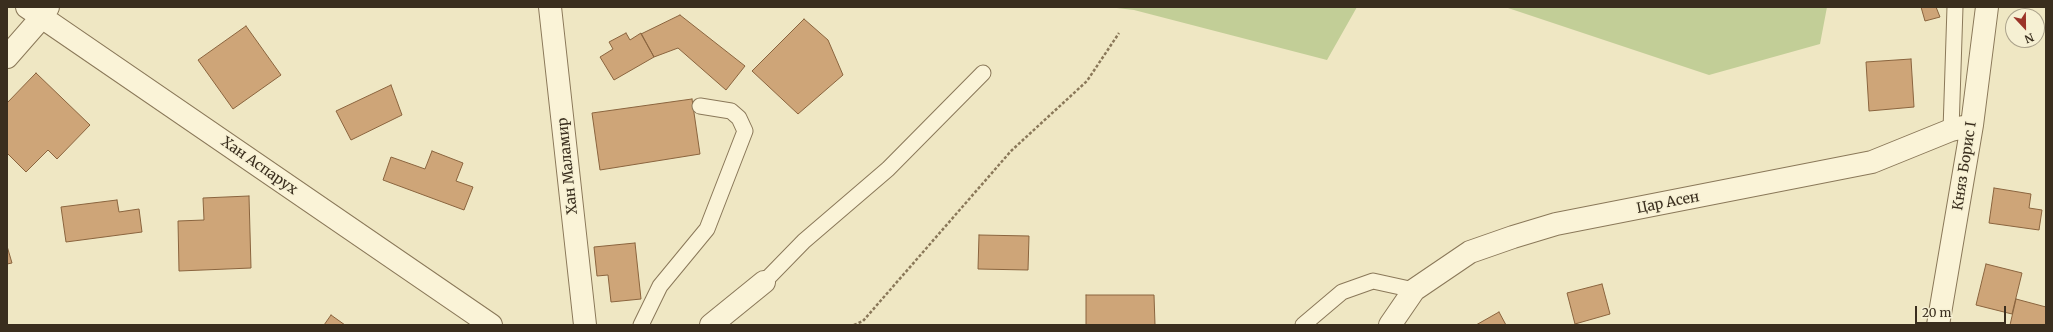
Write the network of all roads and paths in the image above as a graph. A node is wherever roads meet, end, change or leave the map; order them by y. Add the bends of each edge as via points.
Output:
1 (550, 7) edge
2 (1955, 7) edge
3 (1987, 7) edge
4 (39, 10) edge
5 (1119, 33) dead end
6 (7, 57) edge
7 (983, 73) dead end
8 (700, 106) dead end
9 (1961, 127) junction
10 (764, 282) joint
11 (1414, 290) junction
12 (491, 325) edge
13 (586, 325) edge
14 (641, 325) edge
15 (711, 325) edge
16 (854, 325) edge
17 (1303, 325) edge
18 (1390, 325) edge
19 (1938, 325) edge

1 - 13 street, Хан Маламир
2 - 9 lane
3 - 9 street, Княз Борис I
4 - 6 street
4 - 12 street, Хан Аспарух
5 - 16 path via 1087,81 1011,151 863,321
7 - 10 lane via 888,169 804,241
8 - 14 lane via 731,111 739,118 745,131 707,228 660,286
9 - 11 street, Цар Асен via 1872,162 1556,224 1470,252
9 - 19 street, Княз Борис I
10 - 15 street
11 - 17 lane via 1374,280 1342,292
11 - 18 street, Цар Асен

